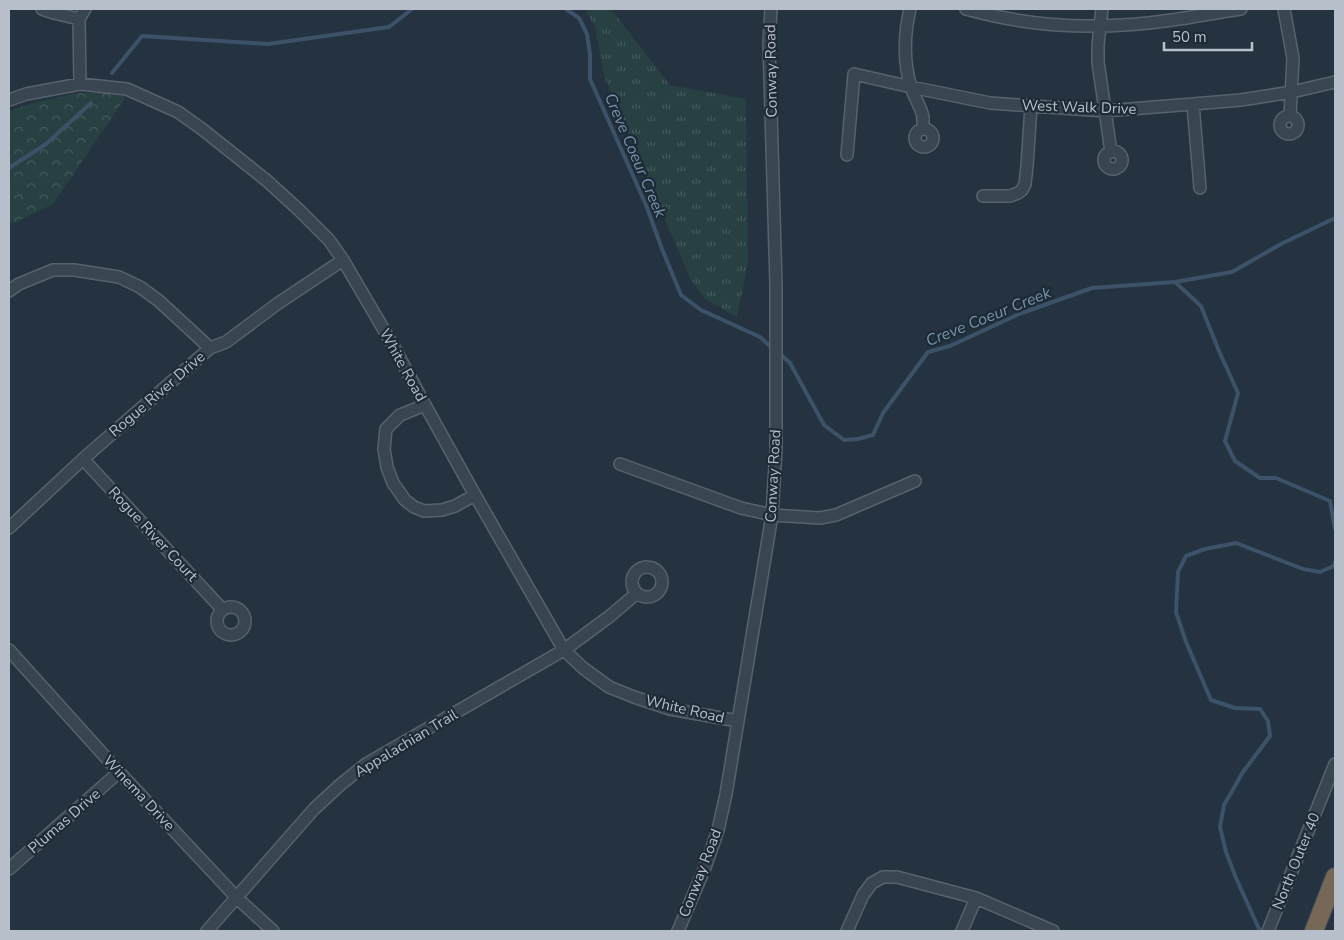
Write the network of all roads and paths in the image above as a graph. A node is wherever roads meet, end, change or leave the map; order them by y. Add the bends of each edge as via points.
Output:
1 (42, 9) edge
2 (771, 9) edge
3 (910, 9) edge
4 (966, 9) edge
5 (1102, 9) edge
6 (1241, 9) edge
7 (1284, 9) edge
8 (82, 14) edge
9 (1100, 25) junction
10 (1335, 82) edge
11 (80, 84) junction
12 (911, 87) junction
13 (1292, 92) junction
14 (9, 100) edge
15 (1193, 104) junction
16 (1031, 106) junction
17 (1105, 110) junction
18 (1290, 116) dead end
19 (923, 129) dead end
20 (1111, 152) dead end
21 (847, 155) dead end
22 (1200, 188) dead end
23 (983, 196) dead end
24 (343, 260) junction
25 (9, 291) edge
26 (210, 348) junction
27 (424, 405) junction
28 (83, 459) junction
29 (620, 464) dead end
30 (915, 481) dead end
31 (475, 495) junction
32 (772, 516) junction
33 (9, 528) edge
34 (637, 593) dead end
35 (222, 609) dead end
36 (9, 650) edge
37 (564, 650) junction
38 (738, 721) junction
39 (1335, 764) edge
40 (119, 772) junction
41 (9, 869) edge
42 (1335, 877) edge
43 (237, 898) junction
44 (976, 898) junction
45 (207, 931) edge
46 (273, 931) edge
47 (678, 931) edge
48 (847, 931) edge
49 (962, 931) edge
50 (1053, 931) edge
51 (1268, 931) edge
52 (1314, 931) edge

1 - 8 street
2 - 32 street, Conway Road via 769,43 777,412
3 - 12 street via 904,48
4 - 9 street via 1024,22
5 - 9 street
6 - 9 street via 1172,20
7 - 13 street via 1293,58
8 - 11 street
9 - 17 street via 1098,62
10 - 13 street, West Walk Drive
11 - 14 street, White Road
11 - 24 street, White Road via 127,89 178,112 266,180 329,240
12 - 16 street, West Walk Drive via 990,103
12 - 19 street via 922,116
12 - 21 street, West Walk Drive via 854,74
13 - 15 street, West Walk Drive
13 - 18 street
15 - 17 street, West Walk Drive
15 - 22 street
16 - 17 street, West Walk Drive
16 - 23 street via 1022,190 1010,196
17 - 20 street
24 - 26 street, Rogue River Drive via 226,342
24 - 27 street, White Road
25 - 26 street via 53,270 74,270 119,278 140,287 159,301
26 - 28 street, Rogue River Drive
27 - 31 street, White Road
27 - 31 street via 400,415 386,429 386,467 393,483 405,500 424,511 456,506
28 - 33 street, Rogue River Drive
28 - 35 street, Rogue River Court
29 - 32 street
30 - 32 street via 836,515 820,518
31 - 37 street, White Road
32 - 38 street, Conway Road
34 - 37 street, Appalachian Trail
36 - 40 street, Winema Drive
37 - 38 street, White Road via 608,687 670,709
37 - 43 street, Appalachian Trail via 366,764 314,809
38 - 47 street, Conway Road via 718,830
39 - 51 street, North Outer 40
40 - 41 street, Plumas Drive
40 - 43 street, Winema Drive
42 - 52 highway
43 - 45 street, Appalachian Trail
43 - 46 street, Winema Drive
44 - 48 street via 897,877 883,877 872,883 863,895
44 - 49 street
44 - 50 street

